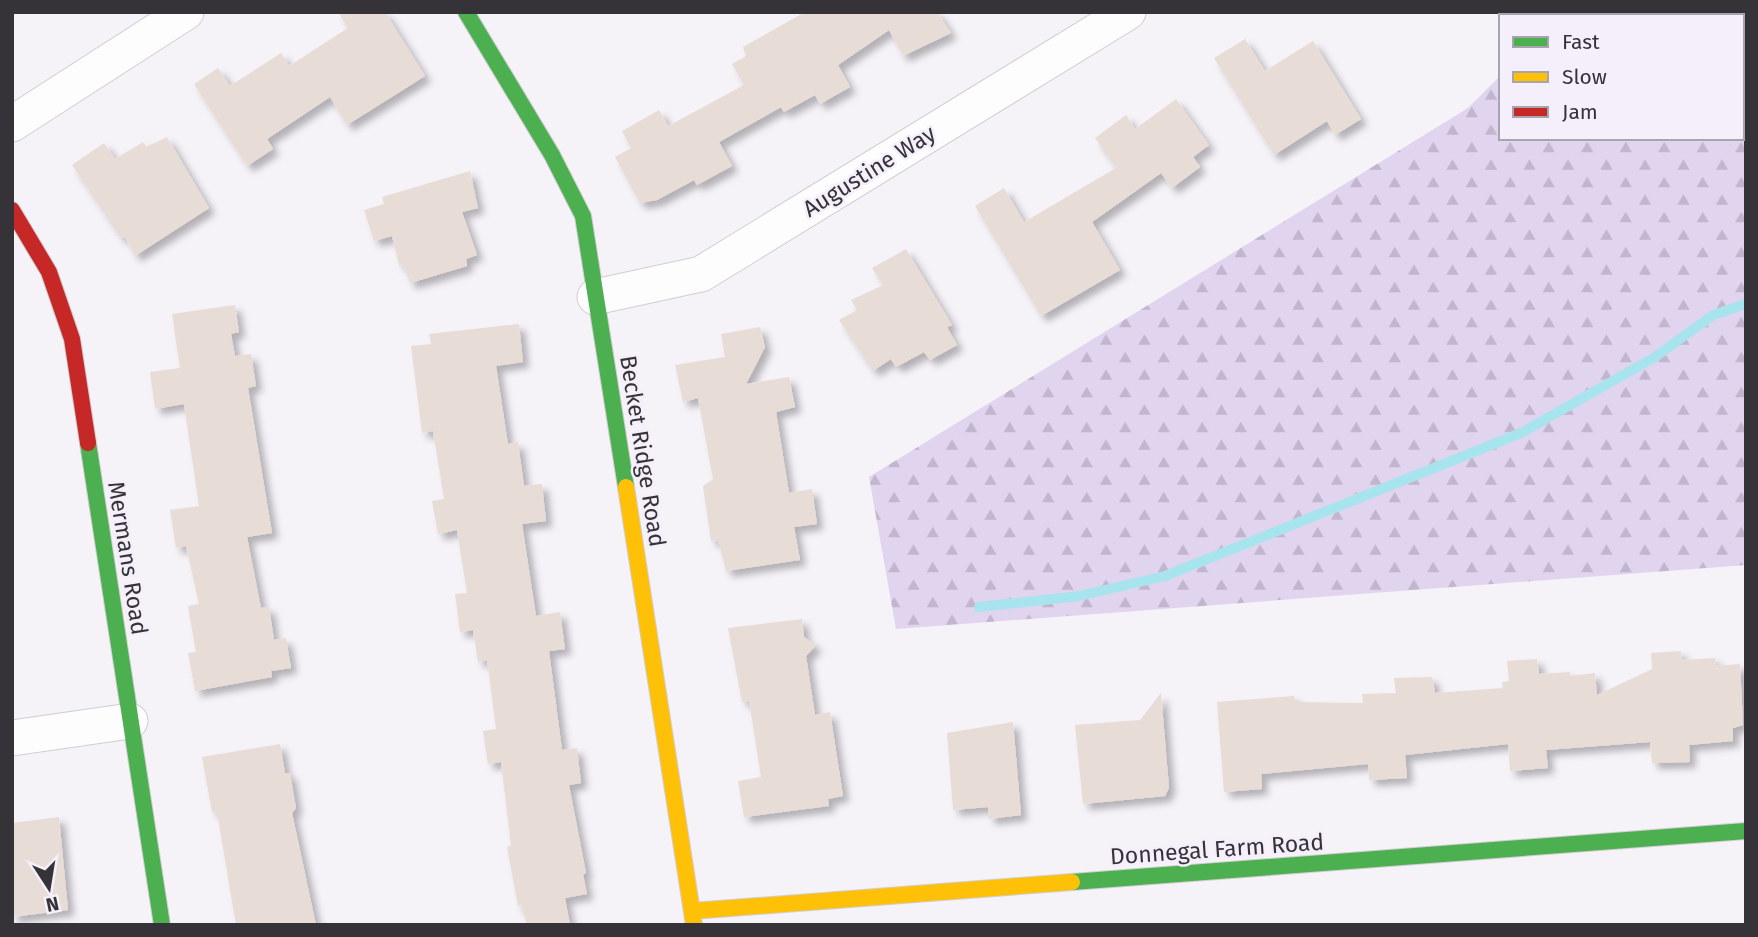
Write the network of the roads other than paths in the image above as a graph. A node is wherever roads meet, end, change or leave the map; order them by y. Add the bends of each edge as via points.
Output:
1 (186, 12) edge
2 (466, 12) edge
3 (1128, 12) edge
4 (12, 124) edge
5 (12, 210) edge
6 (595, 297) junction
7 (130, 721) junction
8 (12, 738) edge
9 (1746, 831) edge
10 (693, 918) edge
11 (162, 925) edge

1 - 4 street
2 - 6 street, Becket Ridge Road via 583,216
3 - 6 street, Augustine Way via 701,274
5 - 7 street, Mermans Road via 49,272 72,339
6 - 10 street, Becket Ridge Road
7 - 8 street
7 - 11 street, Mermans Road
9 - 10 street, Donnegal Farm Road

